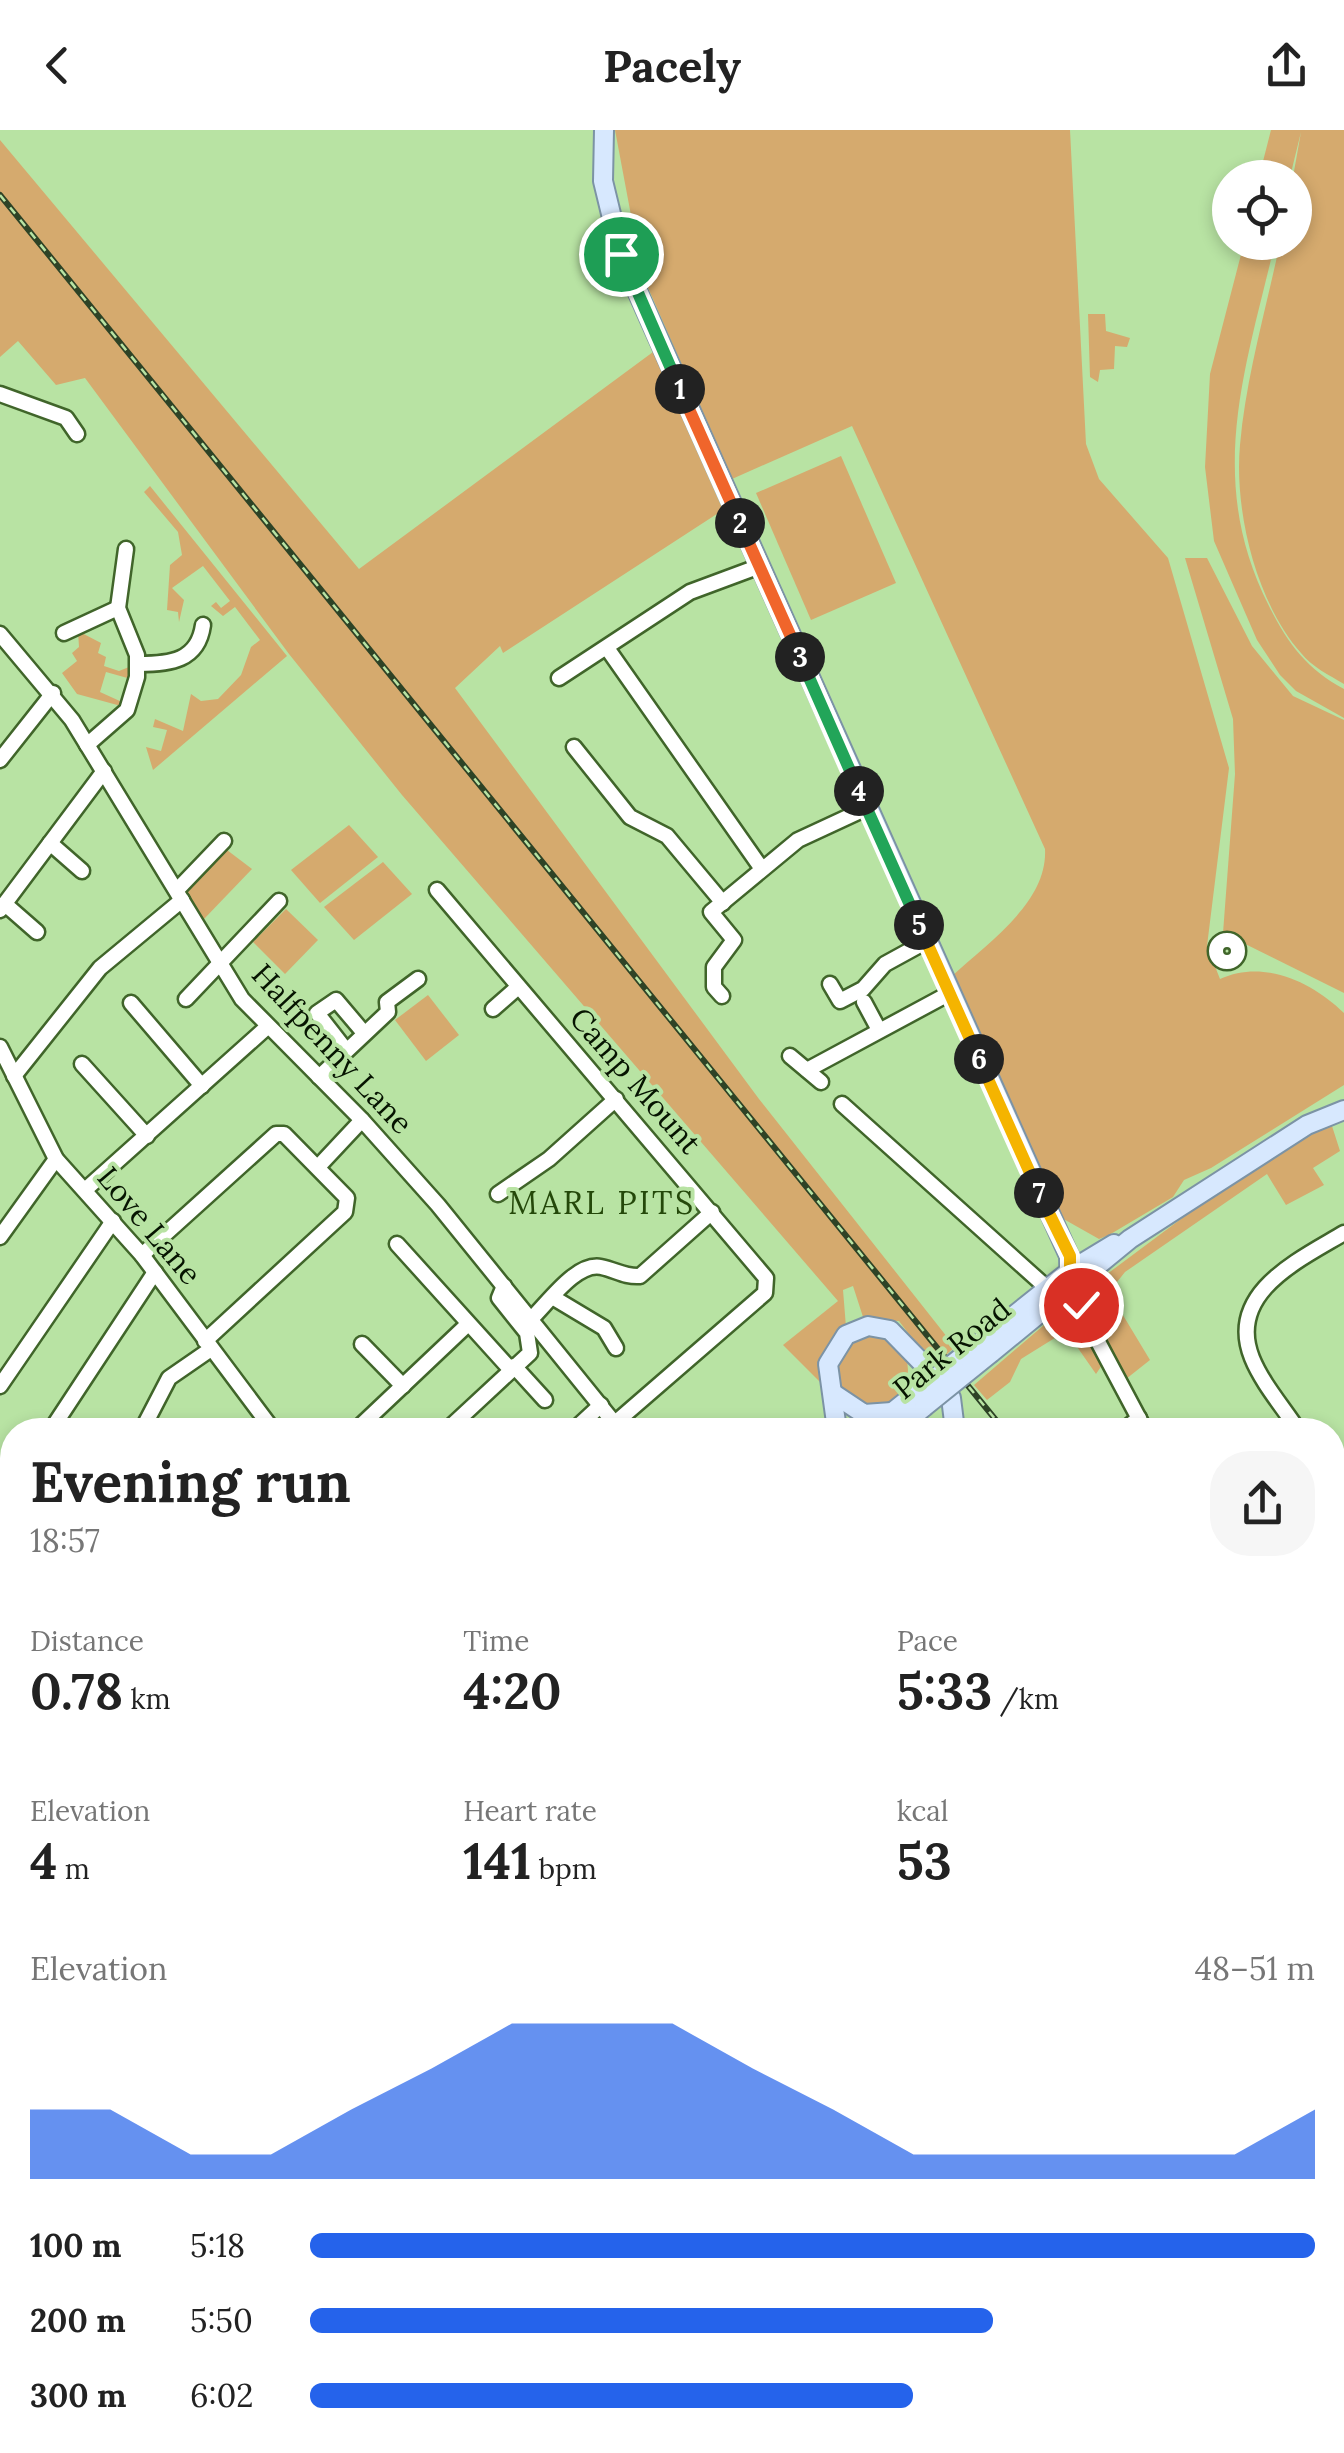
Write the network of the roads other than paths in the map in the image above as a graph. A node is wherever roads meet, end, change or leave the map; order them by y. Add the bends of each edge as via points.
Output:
1 (604, 130) edge
2 (0, 394) edge
3 (77, 434) dead end
4 (126, 549) dead end
5 (760, 566) junction
6 (118, 608) junction
7 (203, 625) dead end
8 (64, 633) dead end
9 (0, 634) edge
10 (606, 648) junction
11 (139, 664) junction
12 (560, 678) dead end
13 (52, 693) junction
14 (88, 746) junction
15 (574, 747) dead end
16 (0, 760) edge
17 (104, 772) junction
18 (867, 808) junction
19 (224, 841) dead end
20 (50, 844) junction
21 (762, 869) junction
22 (82, 872) dead end
23 (437, 890) dead end
24 (180, 895) junction
25 (280, 901) dead end
26 (723, 904) junction
27 (2, 907) edge
28 (38, 932) dead end
29 (927, 941) junction
30 (219, 965) junction
31 (418, 979) dead end
32 (830, 984) dead end
33 (517, 988) junction
34 (950, 993) junction
35 (722, 996) dead end
36 (186, 999) dead end
37 (864, 1002) dead end
38 (131, 1003) dead end
39 (493, 1009) dead end
40 (266, 1028) junction
41 (879, 1030) junction
42 (364, 1034) junction
43 (0, 1048) edge
44 (346, 1050) junction
45 (790, 1056) dead end
46 (82, 1064) dead end
47 (807, 1070) junction
48 (14, 1076) junction
49 (318, 1077) junction
50 (822, 1082) dead end
51 (202, 1086) junction
52 (616, 1099) junction
53 (842, 1104) dead end
54 (1343, 1111) edge
55 (362, 1120) junction
56 (147, 1136) junction
57 (56, 1159) junction
58 (318, 1167) junction
59 (85, 1190) junction
60 (498, 1194) dead end
61 (712, 1212) junction
62 (5, 1217) edge
63 (113, 1221) junction
64 (1058, 1232) junction
65 (1344, 1234) edge
66 (0, 1236) edge
67 (1130, 1238) junction
68 (397, 1244) dead end
69 (1108, 1246) junction
70 (142, 1255) junction
71 (155, 1272) junction
72 (1060, 1283) junction
73 (504, 1286) junction
74 (554, 1298) junction
75 (531, 1319) junction
76 (468, 1324) junction
77 (362, 1344) dead end
78 (208, 1345) junction
79 (616, 1348) dead end
80 (512, 1368) junction
81 (929, 1370) dead end
82 (0, 1386) edge
83 (402, 1386) junction
84 (834, 1394) junction
85 (951, 1398) dead end
86 (545, 1400) dead end
87 (601, 1405) junction
88 (59, 1418) edge
89 (148, 1418) edge
90 (264, 1418) edge
91 (369, 1418) edge
92 (460, 1418) edge
93 (587, 1418) edge
94 (612, 1418) edge
95 (627, 1418) edge
96 (835, 1418) edge
97 (878, 1418) edge
98 (901, 1418) edge
99 (954, 1418) edge
100 (1139, 1418) edge
101 (1290, 1418) edge

1 - 5 main road via 603,181 621,254
2 - 3 street via 66,418
4 - 6 street
5 - 10 street via 690,592
5 - 18 main road
6 - 8 street
6 - 11 street
7 - 11 street via 199,642 181,660
9 - 13 street, Halfpenny Lane
10 - 12 street
10 - 21 street
11 - 14 street via 127,710
13 - 14 street, Halfpenny Lane
13 - 16 street
14 - 17 street, Halfpenny Lane
15 - 26 street via 630,817 667,836
17 - 20 street
17 - 24 street, Halfpenny Lane
18 - 21 street via 798,840
18 - 29 main road
19 - 24 street
20 - 22 street
20 - 27 street
21 - 26 street
23 - 33 street, Camp Mount
24 - 30 street, Halfpenny Lane
24 - 48 street via 100,968
25 - 30 street
26 - 35 street via 712,912 734,940 714,967 714,987
27 - 28 street
29 - 32 street via 840,1001
29 - 34 main road
30 - 36 street
30 - 40 street, Halfpenny Lane
31 - 42 street via 387,1002 388,1012
33 - 39 street
33 - 52 street, Camp Mount
34 - 41 street
34 - 64 main road
37 - 41 street
38 - 51 street
40 - 49 street, Halfpenny Lane
40 - 51 street
41 - 47 street
42 - 44 street
42 - 44 street via 332,999 316,1016
43 - 48 street, Love Lane
44 - 49 street
45 - 47 street
46 - 56 street
47 - 50 street
48 - 57 street, Love Lane
49 - 55 street, Halfpenny Lane
51 - 56 street
52 - 60 street
52 - 61 street, Camp Mount
53 - 72 street
54 - 67 main road, Park Road via 1306,1125
55 - 58 street
55 - 73 street, Halfpenny Lane
56 - 59 street
57 - 59 street, Love Lane
57 - 62 street
58 - 70 street via 276,1134
58 - 78 street via 347,1198 348,1208
59 - 63 street, Love Lane
61 - 74 street via 640,1276 583,1269
61 - 95 street, Camp Mount via 766,1278 764,1293
62 - 66 street
63 - 70 street, Love Lane
63 - 82 street
64 - 69 main road
64 - 72 main road
65 - 101 street via 1272,1279 1252,1306 1253,1361
67 - 69 main road, Park Road
67 - 72 main road, Park Road via 1092,1273
68 - 76 street
69 - 72 main road, Park Road
70 - 71 street, Love Lane
71 - 78 street, Love Lane
71 - 88 street
72 - 98 main road, Park Road, bridge
72 - 100 street via 1097,1332
73 - 75 street, Halfpenny Lane
73 - 80 street via 499,1298 531,1346
74 - 75 street
74 - 79 street via 604,1328
75 - 87 street, Halfpenny Lane
76 - 80 street
76 - 83 street
77 - 83 street
78 - 89 street via 170,1378
78 - 90 street, Love Lane
80 - 86 street
80 - 92 street
81 - 84 main road via 896,1334 862,1328 833,1351 828,1372
83 - 91 street
84 - 96 main road
84 - 97 main road
85 - 99 main road
87 - 93 street
87 - 94 street, Halfpenny Lane

